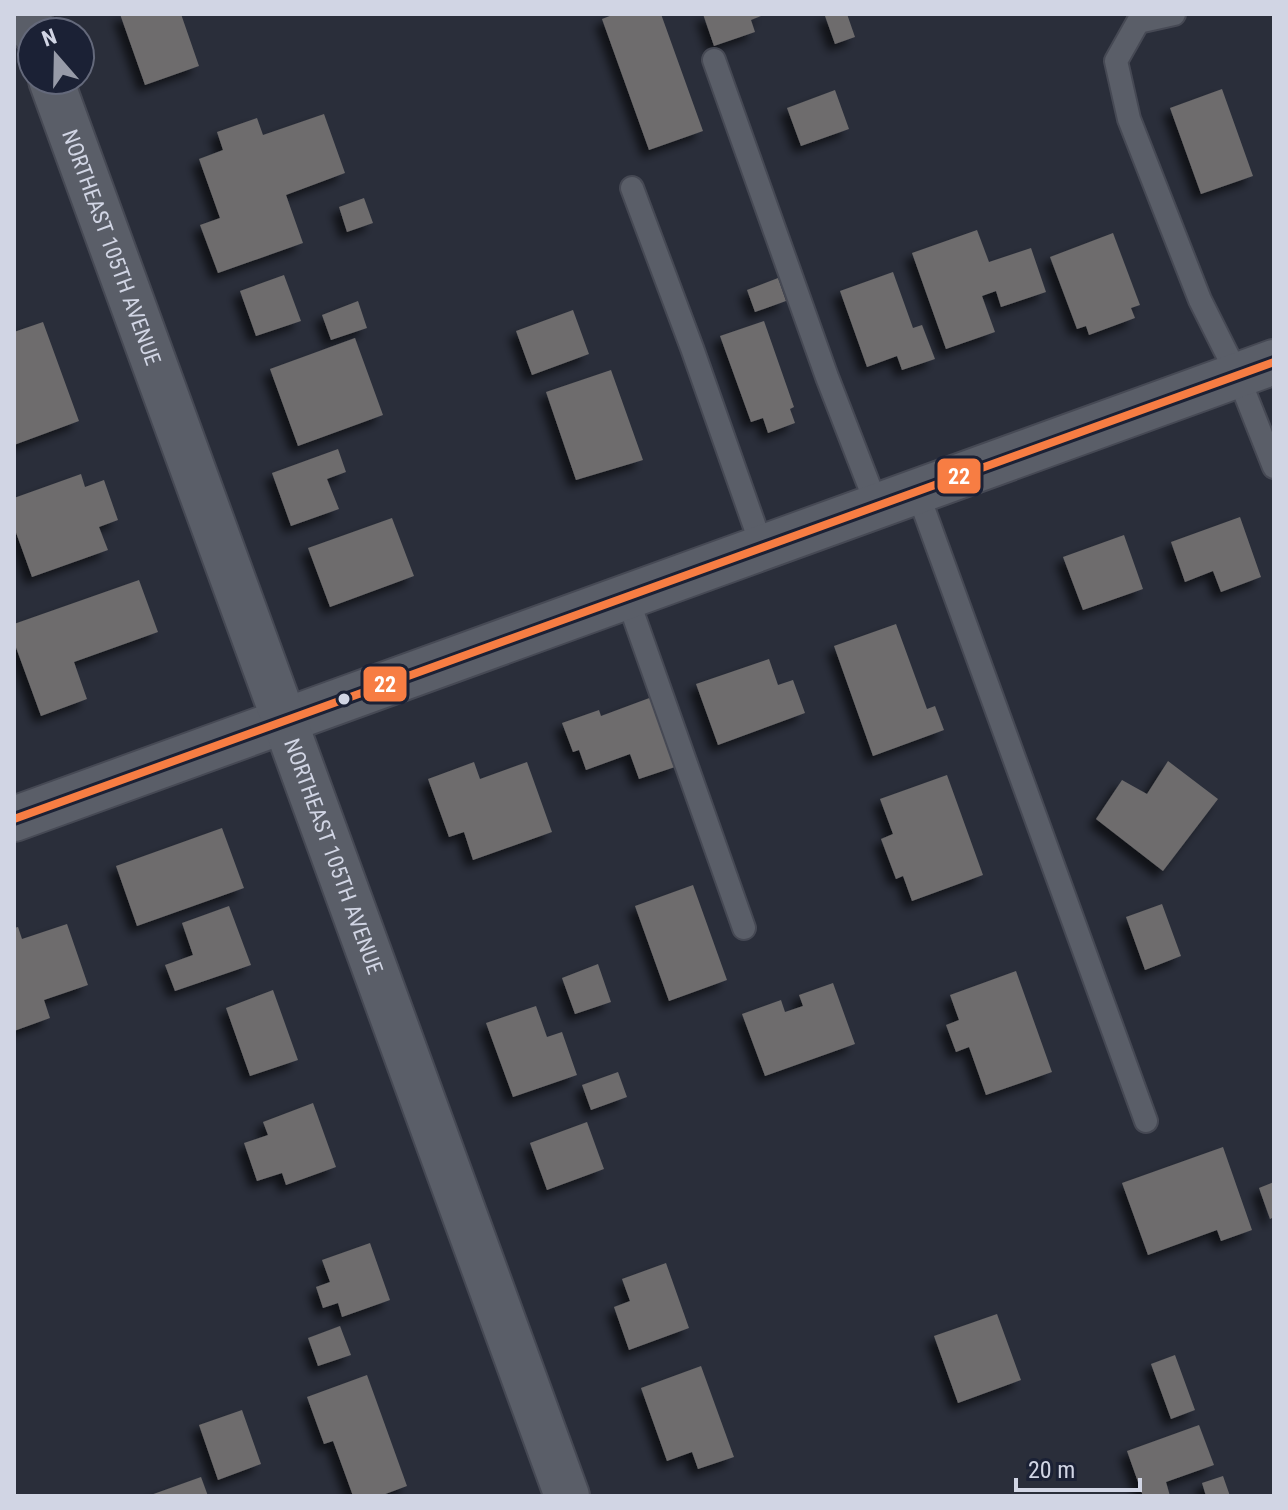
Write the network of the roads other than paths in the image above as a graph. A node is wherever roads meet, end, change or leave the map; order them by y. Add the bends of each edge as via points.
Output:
1 (1174, 14) edge
2 (714, 60) dead end
3 (57, 96) edge
4 (632, 188) dead end
5 (1256, 369) edge
6 (1274, 467) edge
7 (897, 499) junction
8 (762, 547) junction
9 (627, 597) junction
10 (285, 722) junction
11 (14, 819) edge
12 (744, 928) dead end
13 (1146, 1121) dead end
14 (567, 1496) edge

1 - 5 lane via 1138,22 1116,61 1129,119 1200,300
2 - 7 lane via 827,377
3 - 10 street, NORTHEAST 105TH AVENUE
4 - 8 lane
5 - 6 lane
5 - 7 street
7 - 8 street
7 - 13 lane
8 - 9 street
9 - 10 street
9 - 12 lane
10 - 11 street
10 - 14 street, NORTHEAST 105TH AVENUE

